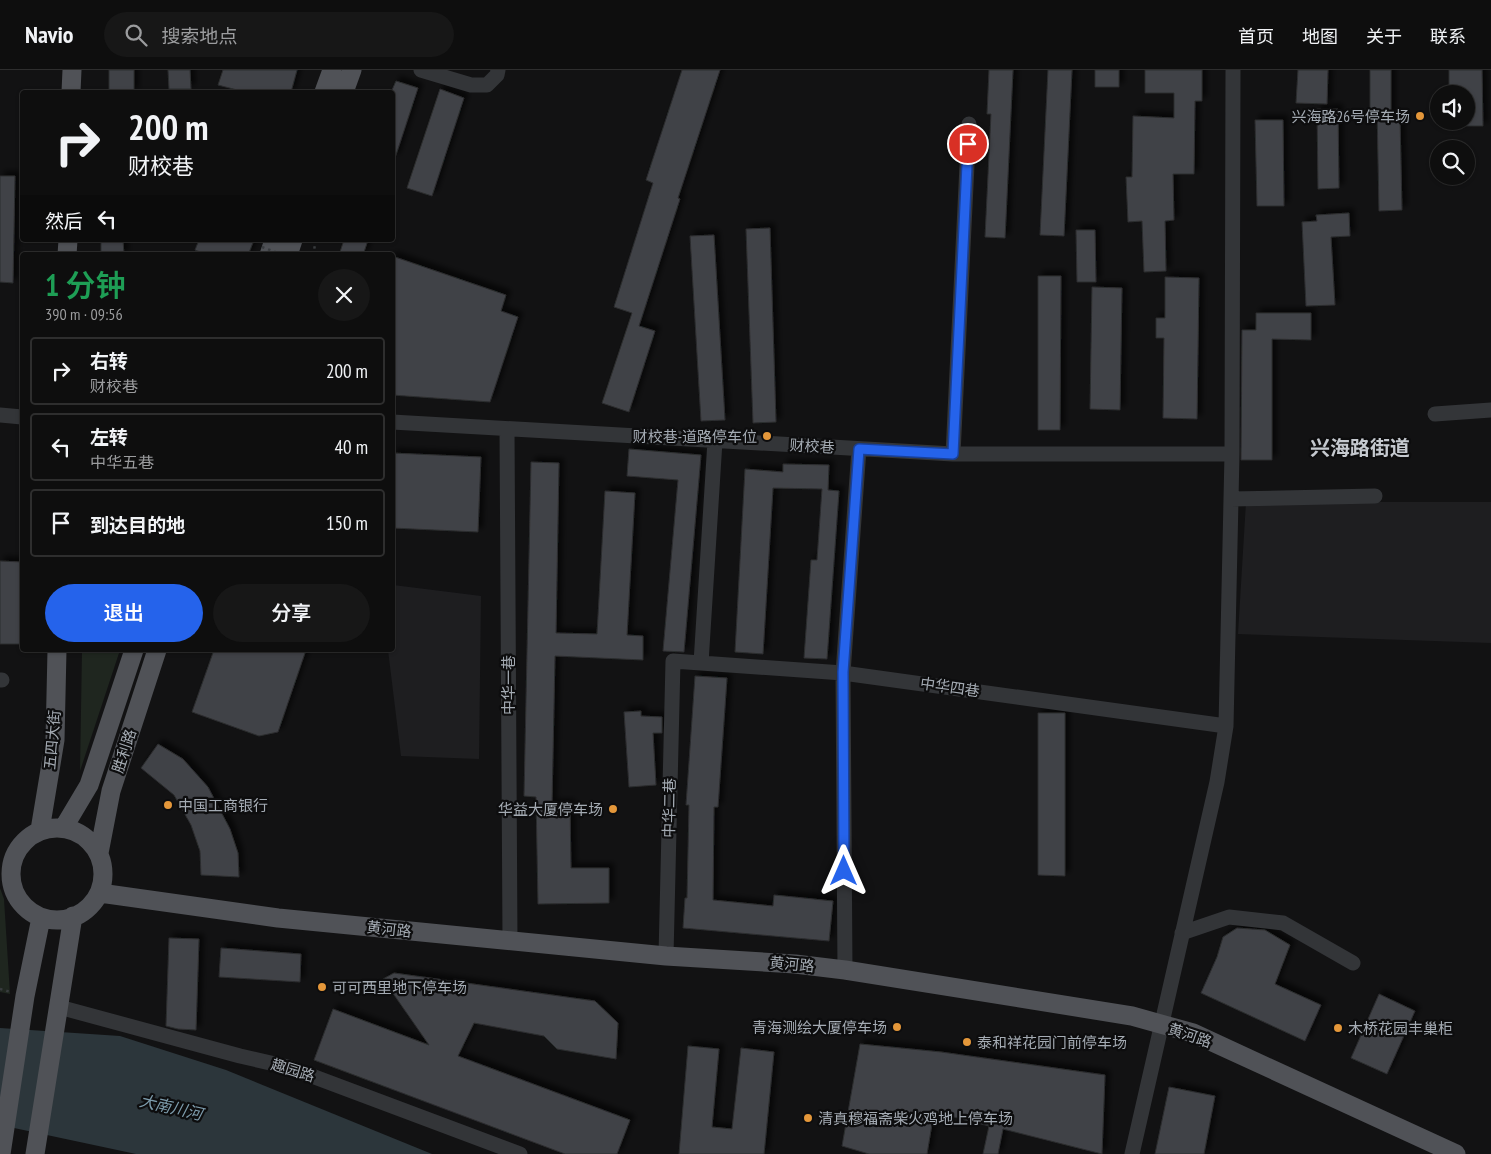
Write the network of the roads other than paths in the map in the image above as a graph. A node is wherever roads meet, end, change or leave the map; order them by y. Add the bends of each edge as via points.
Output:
1 (72, 70) edge
2 (332, 70) edge
3 (352, 70) edge
4 (421, 70) edge
5 (498, 70) edge
6 (1233, 70) edge
7 (71, 90) edge
8 (325, 90) edge
9 (345, 90) edge
10 (969, 124) dead end
11 (1491, 410) edge
12 (1435, 414) dead end
13 (0, 415) edge
14 (20, 417) edge
15 (395, 422) edge
16 (507, 429) junction
17 (715, 441) junction
18 (859, 449) junction
19 (953, 454) junction
20 (1232, 454) junction
21 (1375, 496) dead end
22 (1231, 499) junction
23 (57, 652) edge
24 (133, 652) edge
25 (156, 652) edge
26 (673, 660) joint
27 (700, 663) junction
28 (843, 672) junction
29 (1226, 726) junction
30 (64, 827) junction
31 (40, 830) junction
32 (99, 853) junction
33 (5, 878) edge
34 (100, 893) junction
35 (73, 916) junction
36 (41, 918) junction
37 (1182, 933) junction
38 (510, 940) junction
39 (666, 956) junction
40 (1353, 963) dead end
41 (845, 970) junction
42 (58, 1013) junction
43 (1161, 1025) junction
44 (2, 1150) edge
45 (36, 1150) edge
46 (520, 1154) edge
47 (1132, 1154) edge
48 (1456, 1154) edge

1 - 7 main road
2 - 8 main road
3 - 9 main road
4 - 5 street via 471,85 487,86
6 - 20 street
10 - 19 street
11 - 12 street
13 - 14 street
15 - 16 street, 财校巷
16 - 17 street, 财校巷
16 - 38 street, 中华一巷
17 - 18 street, 财校巷
17 - 27 street
18 - 19 street, 财校巷
18 - 28 street
19 - 20 street, 财校巷
20 - 22 street
21 - 22 street
22 - 29 street
23 - 31 main road, 五四大街 via 55,740
24 - 30 main road, 胜利路 via 89,785
25 - 32 main road, 胜利路 via 111,791
26 - 27 street, 中华四巷
26 - 39 street, 中华二巷
27 - 28 street, 中华四巷
28 - 29 street, 中华四巷
28 - 41 street
29 - 37 street via 1217,782
30 - 31 main road
30 - 32 main road via 83,835
31 - 33 main road via 22,842
32 - 34 main road via 103,869
33 - 36 main road via 17,900 28,912
34 - 35 main road via 88,909
34 - 38 main road, 黄河路 via 278,918
35 - 36 main road via 57,921
35 - 42 main road
36 - 44 main road via 22,1013
37 - 40 street via 1229,916 1283,923
37 - 43 street
38 - 39 main road, 黄河路
39 - 41 main road, 黄河路
41 - 43 main road, 黄河路 via 1132,1016
42 - 45 main road
42 - 46 street, 趣园路 via 288,1066
43 - 47 street
43 - 48 main road, 黄河路 via 1193,1033

